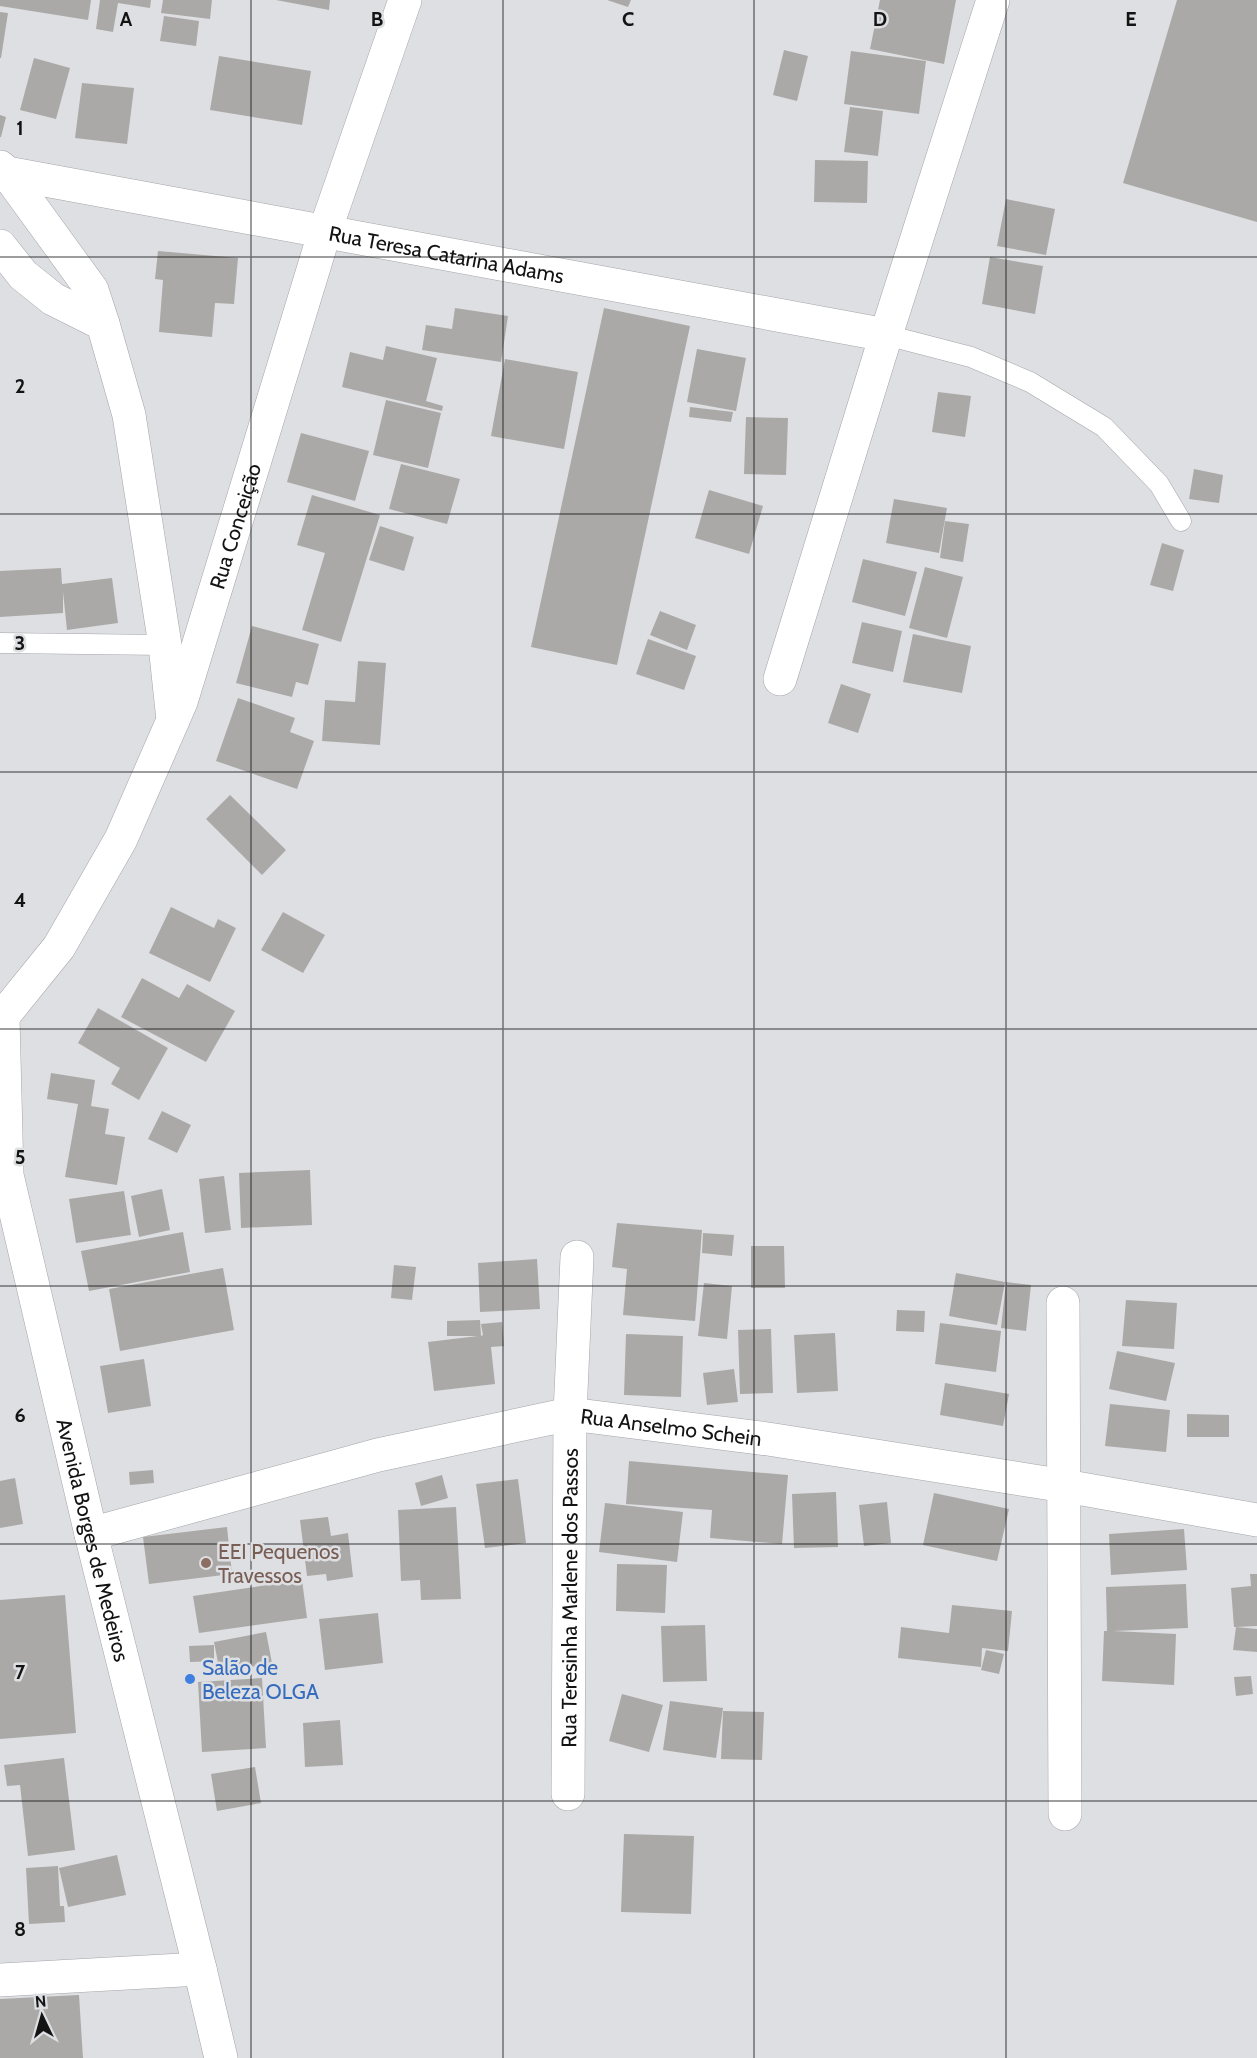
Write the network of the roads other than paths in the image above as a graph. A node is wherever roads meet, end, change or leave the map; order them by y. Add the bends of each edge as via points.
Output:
1 (405, 0) edge
2 (993, 0) edge
3 (4, 170) edge
4 (325, 231) junction
5 (0, 246) edge
6 (103, 324) junction
7 (886, 335) junction
8 (1181, 521) dead end
9 (0, 643) edge
10 (165, 645) junction
11 (780, 679) dead end
12 (173, 720) junction
13 (1, 1019) edge
14 (576, 1257) dead end
15 (1063, 1303) dead end
16 (570, 1414) junction
17 (1065, 1486) junction
18 (1257, 1520) edge
19 (91, 1533) junction
20 (568, 1794) dead end
21 (1065, 1814) dead end
22 (200, 1969) junction
23 (0, 1980) edge
24 (221, 2058) edge

1 - 4 street, Rua Conceição
2 - 7 street
3 - 4 street, Rua Teresa Catarina Adams
3 - 6 street via 92,290
4 - 7 street, Rua Teresa Catarina Adams
4 - 12 street, Rua Conceição
5 - 6 street via 23,274 53,299
6 - 10 street via 129,415
7 - 8 lane via 971,357 1030,382 1104,427 1160,484
7 - 11 street
9 - 10 lane
10 - 12 street
12 - 13 street, Rua Conceição via 115,849 59,947
13 - 19 street, Avenida Borges de Medeiros via 7,1175
14 - 16 street, Rua Teresinha Marlene dos Passos
15 - 17 street
16 - 17 street, Rua Anselmo Schein via 768,1439
16 - 19 street, Rua Anselmo Schein via 378,1455
16 - 20 street, Rua Teresinha Marlene dos Passos
17 - 18 street, Rua Anselmo Schein
17 - 21 street
19 - 22 street, Avenida Borges de Medeiros
22 - 23 street
22 - 24 street, Avenida Borges de Medeiros

